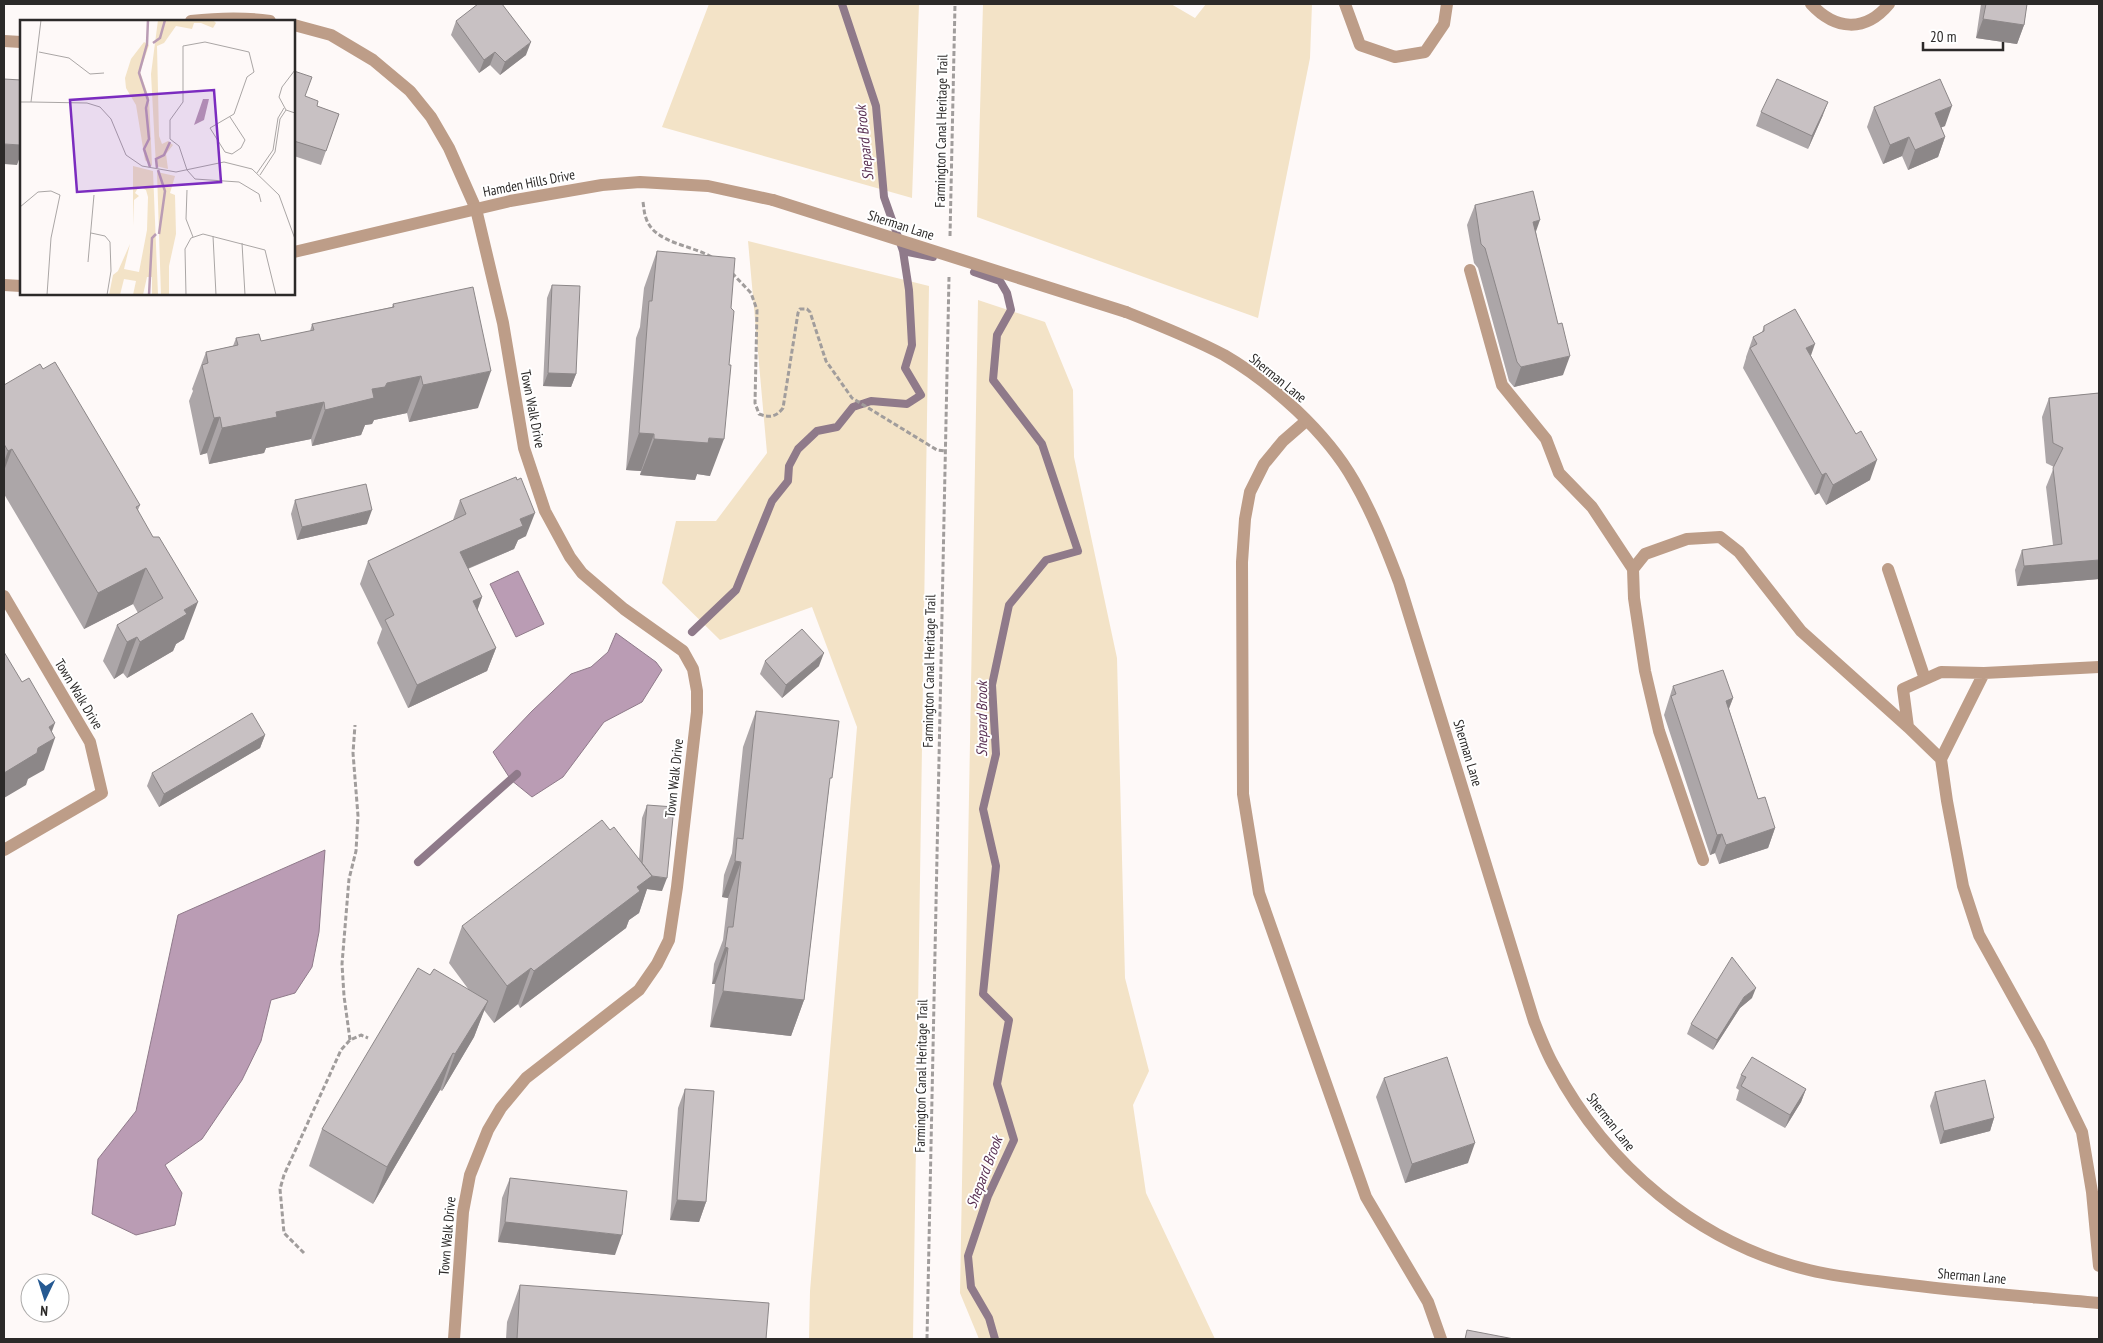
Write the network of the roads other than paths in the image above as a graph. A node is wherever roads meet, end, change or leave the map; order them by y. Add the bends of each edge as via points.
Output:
1 (1345, 4) edge
2 (1447, 4) edge
3 (1811, 4) edge
4 (1889, 4) edge
5 (200, 20) edge
6 (263, 20) edge
7 (295, 25) edge
8 (4, 41) edge
9 (20, 42) edge
10 (773, 200) joint
11 (476, 209) junction
12 (295, 252) edge
13 (1470, 270) dead end
14 (4, 285) edge
15 (20, 286) edge
16 (1306, 421) junction
17 (1633, 569) junction
18 (1888, 569) dead end
19 (4, 596) edge
20 (2099, 667) edge
21 (1984, 673) junction
22 (1925, 679) junction
23 (1908, 727) junction
24 (1941, 758) junction
25 (4, 850) edge
26 (1703, 860) dead end
27 (2099, 1266) edge
28 (2099, 1303) edge
29 (454, 1339) edge
30 (1441, 1339) edge

1 - 2 street via 1360,45 1395,58 1425,52 1444,24
3 - 4 street via 1821,15 1850,25 1872,19
5 - 6 street
7 - 11 street, Town Walk Drive via 331,35 373,60 410,91 431,117 449,148
8 - 9 street
10 - 11 street, Hamden Hills Drive via 708,186 640,182 559,191
10 - 16 street, Sherman Lane, bridge via 1126,312 1190,338 1259,379
11 - 12 street, Hamden Hills Drive
11 - 29 street, Town Walk Drive via 503,323 524,448 545,511 582,573 624,609 683,651 693,670 697,712 668,940 657,964 639,990 526,1078 488,1130 470,1175 464,1205
13 - 17 street via 1502,385 1546,439 1559,473 1592,507
14 - 15 street
16 - 28 street, Sherman Lane via 1333,450 1354,480 1373,517 1421,649 1534,1021 1553,1066 1583,1114 1612,1151 1642,1182 1672,1206 1717,1235 1766,1257 1809,1270 1864,1280
16 - 30 street via 1264,464 1250,492 1245,519 1242,562 1243,794 1259,893 1366,1197 1428,1302
17 - 23 street via 1645,554 1687,539 1720,538 1739,552 1801,631
17 - 26 street via 1634,598 1647,680 1659,731
18 - 22 street
19 - 25 street, Town Walk Drive via 90,742 102,793
20 - 21 street
21 - 22 street via 1941,672
21 - 24 street
22 - 23 street via 1903,688
23 - 24 street
24 - 27 street via 1963,886 1979,935 2040,1045 2082,1132

